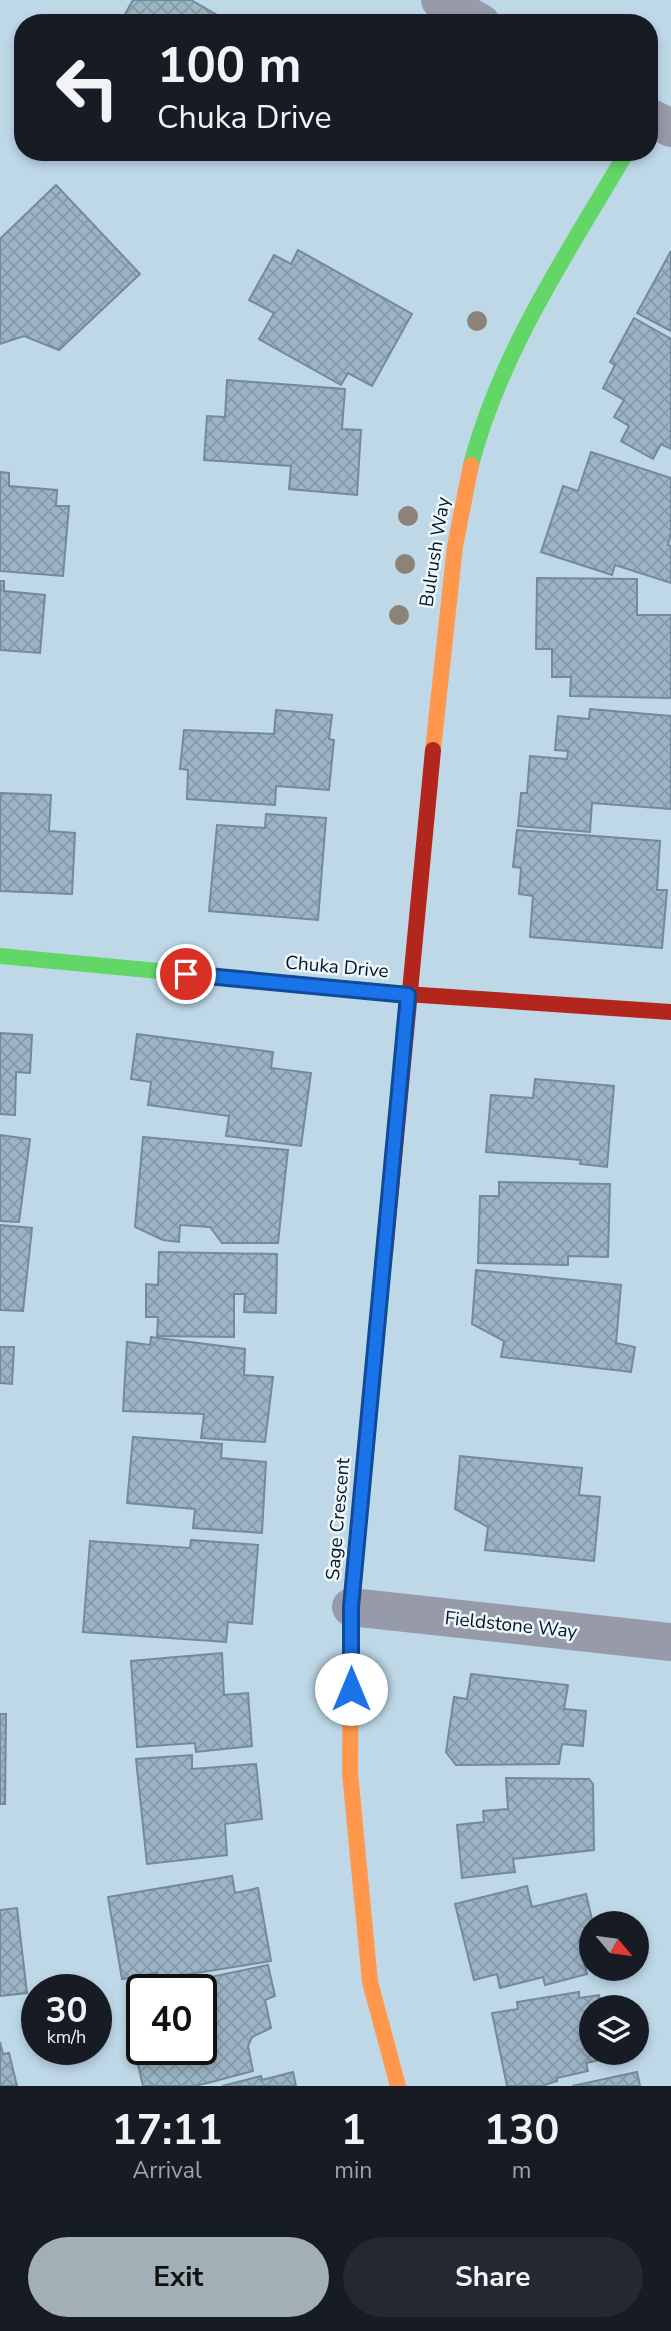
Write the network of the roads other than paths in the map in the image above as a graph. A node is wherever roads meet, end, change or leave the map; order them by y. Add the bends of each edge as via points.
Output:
1 (440, 0) edge
2 (465, 14) edge
3 (622, 161) edge
4 (0, 956) edge
5 (408, 995) junction
6 (671, 1012) edge
7 (351, 1607) junction
8 (671, 1642) edge
9 (398, 2086) edge

1 - 2 street
3 - 5 street, Bulrush Way via 528,325 481,436 462,500
4 - 5 street, Chuka Drive
5 - 6 street, Chuka Drive
5 - 7 street, Sage Crescent
7 - 8 street, Fieldstone Way
7 - 9 street, Sage Crescent via 350,1773 370,1982

